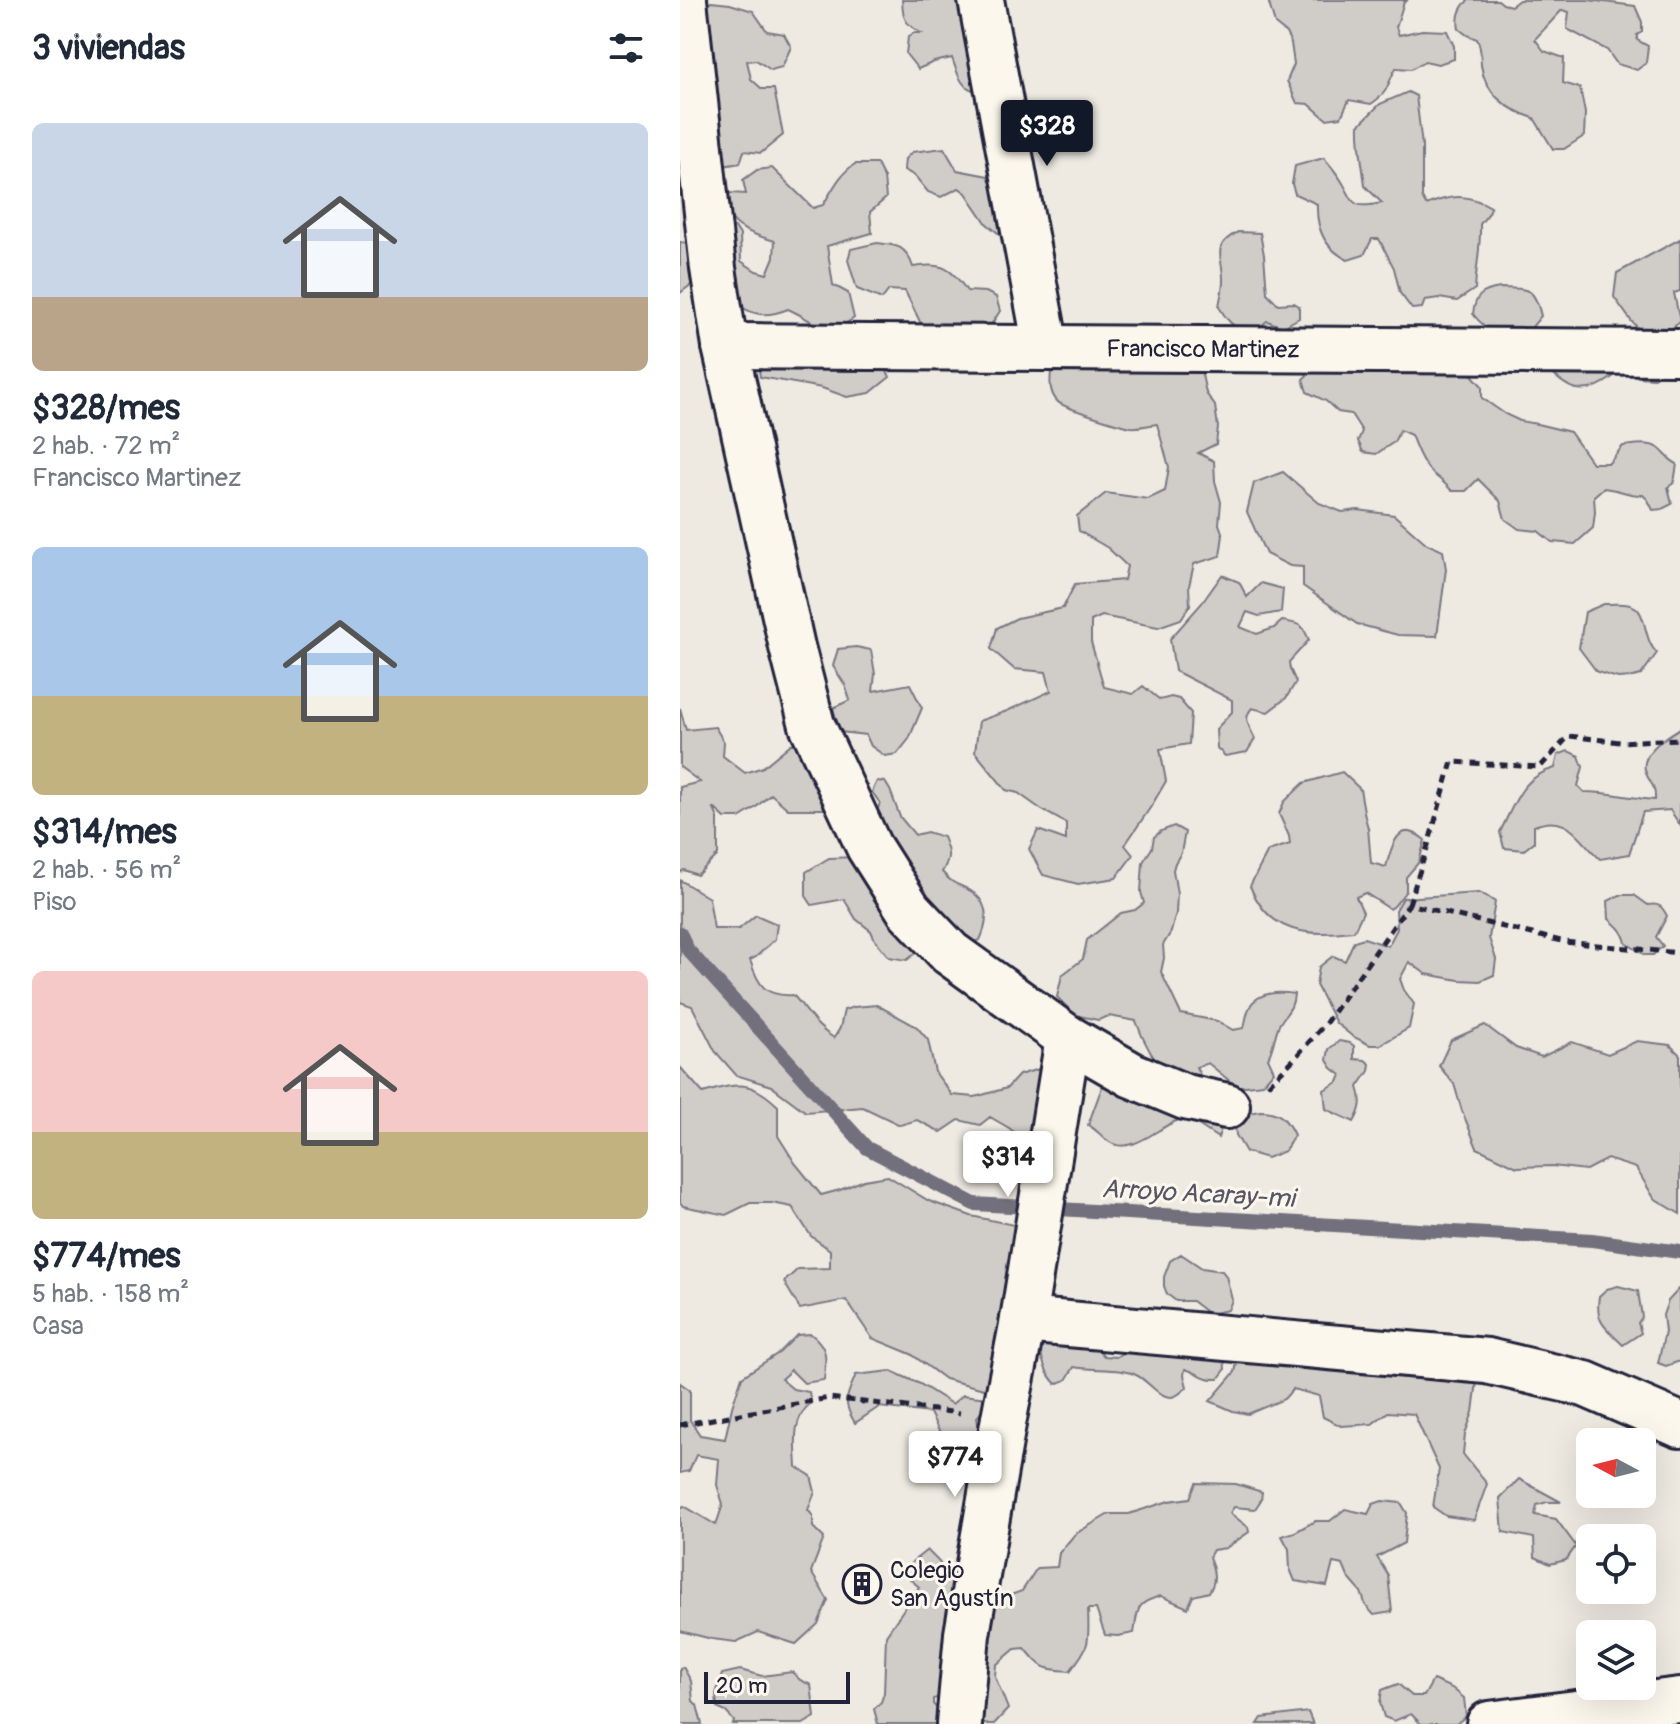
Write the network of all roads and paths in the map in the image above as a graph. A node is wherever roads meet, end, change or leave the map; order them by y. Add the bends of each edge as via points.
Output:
1 (684, 0) edge
2 (981, 0) edge
3 (725, 346) junction
4 (1046, 348) junction
5 (1680, 352) edge
6 (1680, 739) edge
7 (1409, 904) junction
8 (1680, 953) edge
9 (1068, 1038) junction
10 (1227, 1106) joint
11 (1026, 1302) junction
12 (1004, 1418) junction
13 (680, 1425) edge
14 (1680, 1425) edge
15 (1680, 1700) edge
16 (959, 1724) edge
17 (1489, 1724) edge

1 - 3 street
2 - 4 street
3 - 4 street, Francisco Martinez
3 - 9 street via 812,725 869,847 909,910 950,953
4 - 5 street, Francisco Martinez
6 - 7 path via 1620,742 1569,736 1540,767 1452,762
7 - 8 path via 1565,942
7 - 10 path via 1325,1024 1293,1060 1262,1090
9 - 10 street via 1132,1075 1185,1097
9 - 11 street
11 - 12 street
11 - 14 street via 1487,1361 1585,1384
12 - 13 path via 829,1398
12 - 16 street via 967,1634
15 - 17 street

